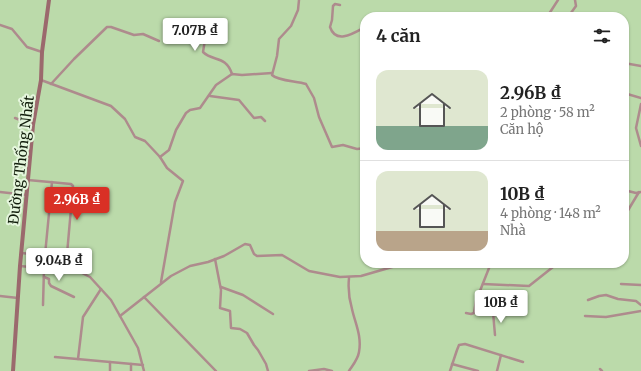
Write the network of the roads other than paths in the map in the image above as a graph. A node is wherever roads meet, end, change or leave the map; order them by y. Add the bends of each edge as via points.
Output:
1 (49, 0) edge
2 (299, 0) edge
3 (558, 0) edge
4 (575, 0) edge
5 (340, 5) dead end
6 (550, 12) edge
7 (572, 12) edge
8 (211, 22) dead end
9 (0, 25) edge
10 (360, 29) edge
11 (159, 41) dead end
12 (42, 52) junction
13 (629, 64) edge
14 (641, 66) edge
15 (272, 73) junction
16 (232, 74) junction
17 (42, 80) junction
18 (51, 84) junction
19 (629, 94) edge
20 (210, 96) junction
21 (641, 98) edge
22 (641, 104) edge
23 (15, 118) dead end
24 (265, 121) dead end
25 (33, 125) junction
26 (641, 146) edge
27 (360, 148) edge
28 (160, 157) junction
29 (28, 180) junction
30 (52, 182) junction
31 (629, 191) edge
32 (0, 192) edge
33 (640, 192) edge
34 (27, 195) junction
35 (629, 209) edge
36 (21, 255) junction
37 (46, 255) junction
38 (216, 259) junction
39 (20, 265) junction
40 (389, 268) edge
41 (489, 268) edge
42 (552, 268) edge
43 (44, 269) junction
44 (44, 277) junction
45 (348, 278) junction
46 (161, 283) junction
47 (483, 284) junction
48 (621, 284) dead end
49 (641, 285) edge
50 (221, 287) junction
51 (101, 289) junction
52 (0, 296) edge
53 (74, 297) dead end
54 (144, 297) junction
55 (18, 298) junction
56 (588, 300) dead end
57 (43, 305) dead end
58 (641, 305) edge
59 (641, 311) edge
60 (493, 312) dead end
61 (466, 313) dead end
62 (273, 314) dead end
63 (120, 316) junction
64 (585, 316) dead end
65 (495, 335) dead end
66 (501, 355) junction
67 (55, 357) dead end
68 (78, 358) junction
69 (110, 362) junction
70 (523, 362) dead end
71 (131, 364) junction
72 (452, 364) junction
73 (143, 365) junction
74 (474, 370) edge
75 (13, 371) edge
76 (110, 371) edge
77 (131, 371) edge
78 (144, 371) edge
79 (216, 371) edge
80 (268, 371) edge
81 (309, 371) edge
82 (332, 371) edge
83 (349, 371) edge
84 (450, 371) edge
85 (478, 371) edge
86 (496, 371) edge

1 - 12 street, Đường Thống Nhất
2 - 15 street via 291,26 279,39
3 - 6 street
4 - 7 street via 576,6
5 - 10 street via 332,6 332,32 337,36 346,36
8 - 16 street via 206,26 203,52 225,62
9 - 12 street via 12,29 27,47
11 - 18 street via 143,34 134,35 107,27
12 - 17 street, Đường Thống Nhất
13 - 14 street
15 - 16 street
15 - 27 street via 275,78 306,84 333,147 343,145
16 - 20 street via 216,85
17 - 18 street
17 - 25 street, Đường Thống Nhất
18 - 28 street via 111,106 125,119 136,137 145,141
19 - 21 street
20 - 24 street via 239,100 254,118 261,117
20 - 28 street via 200,108 186,113 169,150
22 - 26 street via 636,128
23 - 25 street
25 - 29 street, Đường Thống Nhất
28 - 46 street via 167,168 183,181 175,202
29 - 30 street
29 - 34 street, Đường Thống Nhất
30 - 37 street
30 - 37 street via 73,186 67,254 64,257
31 - 33 street
32 - 34 street
33 - 35 street
34 - 36 street, Đường Thống Nhất
36 - 37 street
36 - 39 street, Đường Thống Nhất
38 - 45 street via 248,244 257,256 282,255 309,270 333,277
38 - 46 street via 190,266
38 - 50 street
39 - 43 street
39 - 55 street, Đường Thống Nhất
40 - 45 street
41 - 47 street
42 - 47 street via 529,286
43 - 44 street
43 - 51 street via 80,272 90,277
44 - 53 street via 49,279 51,286
44 - 57 street
45 - 83 street via 351,306 360,344 359,353
46 - 54 street
47 - 61 street via 474,313
48 - 49 street
50 - 62 street via 243,295
50 - 80 street via 220,308 230,311 231,328 247,333
51 - 63 street
51 - 68 street via 83,317
52 - 55 street
54 - 63 street
54 - 79 street
55 - 75 street, Đường Thống Nhất
56 - 58 street via 606,295 636,301
59 - 64 street via 606,317
60 - 65 street
63 - 73 street via 138,348
66 - 70 street
66 - 72 street via 465,344 460,345
66 - 86 street
67 - 68 street
68 - 69 street
69 - 71 street
69 - 76 street
71 - 73 street
71 - 77 street
72 - 74 street
72 - 84 street
73 - 78 street
74 - 85 street
81 - 82 street

